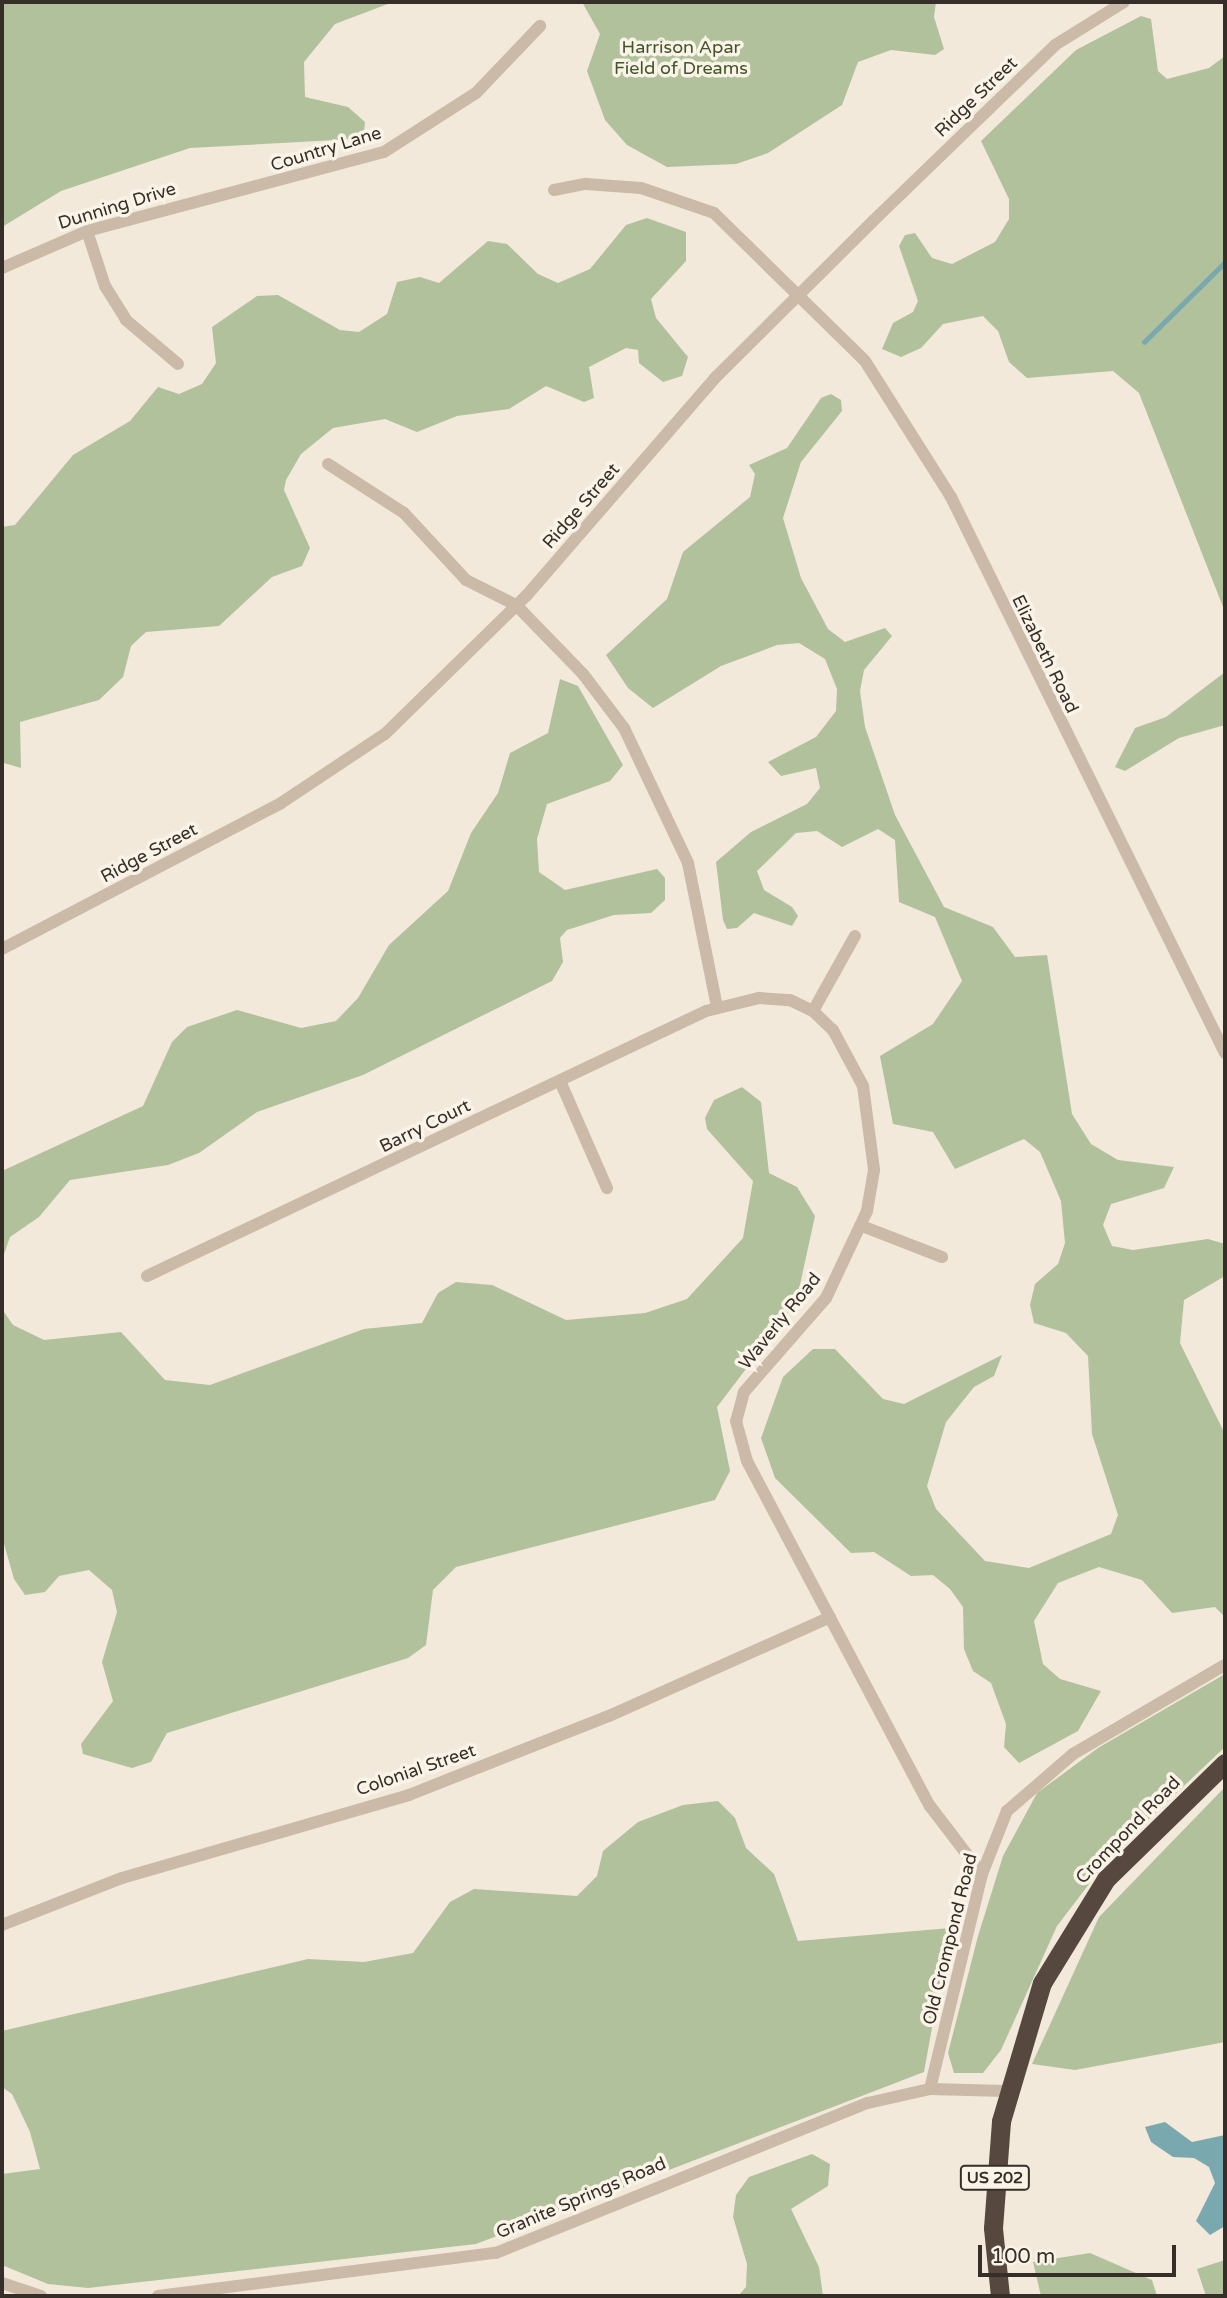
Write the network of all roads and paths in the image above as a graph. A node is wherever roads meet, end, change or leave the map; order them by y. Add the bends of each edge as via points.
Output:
1 (1124, 2) edge
2 (540, 26) dead end
3 (246, 190) joint
4 (554, 190) dead end
5 (87, 231) junction
6 (2, 268) edge
7 (802, 292) junction
8 (178, 364) dead end
9 (328, 464) dead end
10 (516, 606) junction
11 (855, 936) dead end
12 (2, 949) edge
13 (717, 1007) junction
14 (813, 1011) junction
15 (1225, 1053) edge
16 (560, 1081) junction
17 (607, 1188) dead end
18 (862, 1226) junction
19 (942, 1258) dead end
20 (147, 1276) dead end
21 (830, 1617) junction
22 (1225, 1665) edge
23 (1225, 1762) edge
24 (982, 1874) junction
25 (2, 1926) edge
26 (930, 2089) junction
27 (1005, 2091) junction
28 (2, 2283) edge
29 (41, 2296) edge
30 (158, 2296) edge
31 (1000, 2296) edge

1 - 7 street, Ridge Street via 1055,45
2 - 3 street, Country Lane via 476,93 427,129 365,159
3 - 5 street, Dunning Drive
4 - 7 street via 586,184 641,188 714,213 789,288
5 - 6 street, Dunning Drive
5 - 8 street via 105,286 126,320
7 - 10 street, Ridge Street via 716,377
7 - 15 street, Elizabeth Road via 902,410 949,494
9 - 10 street via 404,513 466,580
10 - 12 street, Ridge Street via 385,734 338,769
10 - 13 street via 583,674 655,783 688,863
11 - 14 street
13 - 14 street, Waverly Road via 759,998 790,1000
13 - 16 street, Barry Court
14 - 18 street, Waverly Road via 833,1030 863,1086 874,1170
16 - 17 street
16 - 20 street, Barry Court
18 - 19 street
18 - 21 street, Waverly Road via 826,1298 744,1392 736,1421 747,1461
21 - 24 street, Waverly Road via 930,1806
21 - 25 street, Colonial Street via 610,1716 409,1795 122,1878
22 - 24 street, Old Crompond Road via 1043,1775 1007,1811
23 - 27 highway, Crompond Road / US 202 via 1131,1852 1083,1908 1042,1983
24 - 26 street, Old Crompond Road
26 - 27 street, Granite Springs Road
26 - 30 street, Granite Springs Road via 868,2103 496,2253
27 - 31 highway, Crompond Road / US 202 via 994,2189
28 - 29 street

